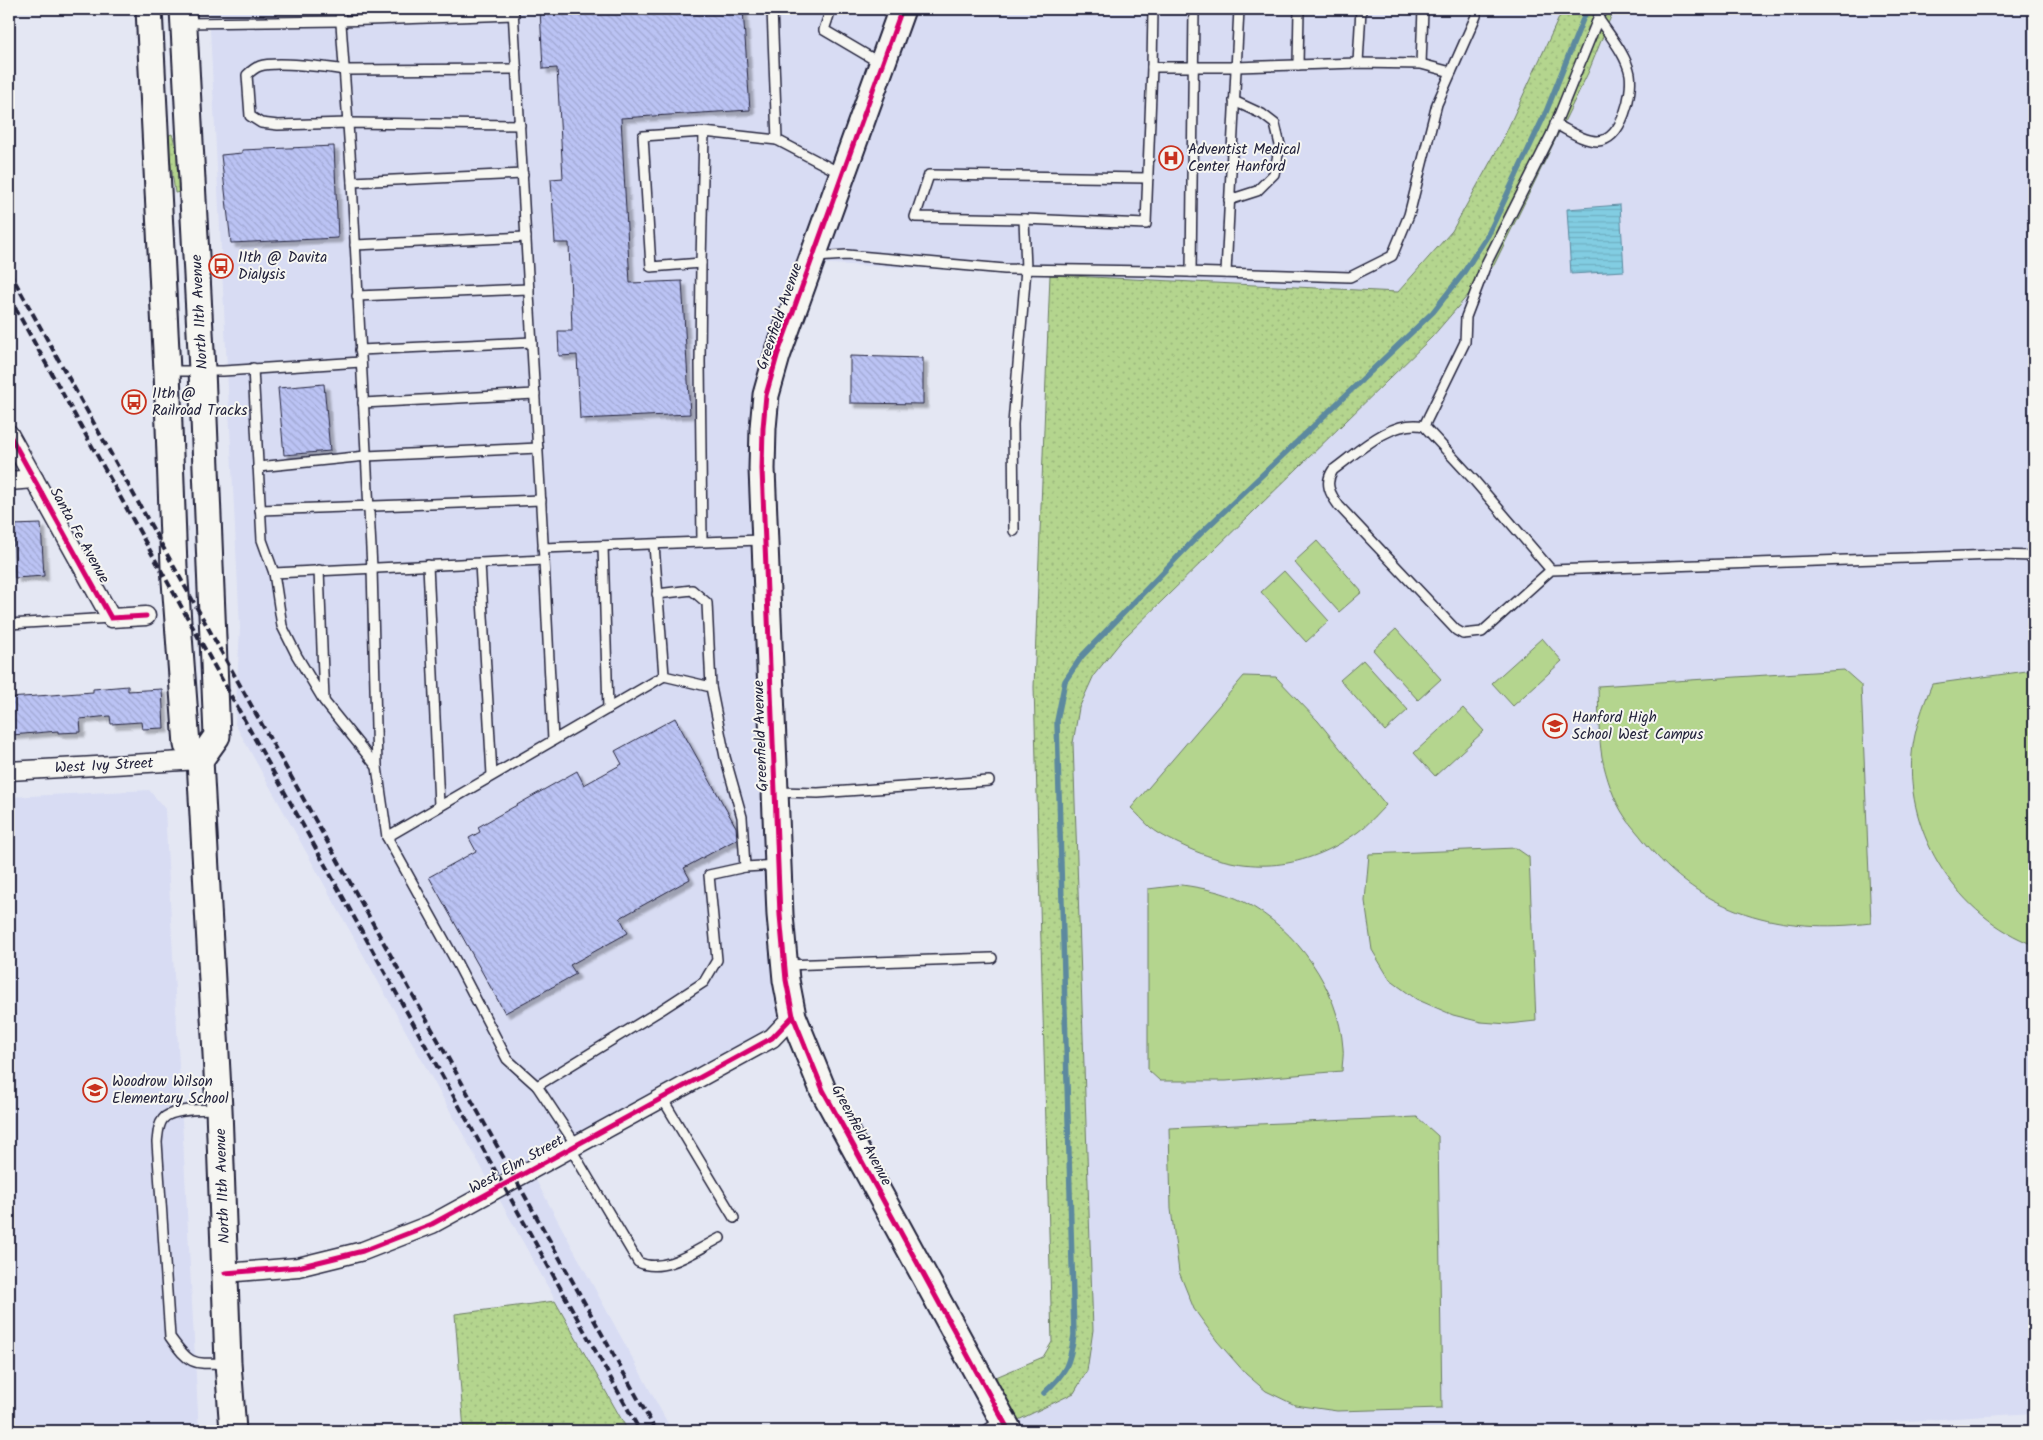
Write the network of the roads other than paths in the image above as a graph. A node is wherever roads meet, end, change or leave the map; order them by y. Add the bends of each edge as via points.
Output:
1 (149, 9) edge
2 (162, 9) edge
3 (340, 9) edge
4 (772, 9) edge
5 (831, 9) edge
6 (902, 9) edge
7 (1153, 9) edge
8 (1194, 9) edge
9 (1239, 9) edge
10 (1299, 9) edge
11 (1361, 9) edge
12 (1424, 9) edge
13 (1476, 9) edge
14 (513, 12) edge
15 (1600, 13) edge
16 (183, 16) edge
17 (341, 21) junction
18 (1358, 63) junction
19 (882, 64) junction
20 (1421, 64) junction
21 (1298, 65) junction
22 (1152, 66) junction
23 (1192, 67) junction
24 (1236, 67) junction
25 (516, 69) junction
26 (345, 70) junction
27 (1451, 72) junction
28 (1234, 101) junction
29 (348, 123) junction
30 (1555, 124) junction
31 (520, 125) junction
32 (704, 132) junction
33 (777, 140) junction
34 (522, 174) junction
35 (842, 174) junction
36 (1148, 178) junction
37 (352, 182) junction
38 (1229, 200) junction
39 (1024, 219) junction
40 (526, 237) junction
41 (355, 245) junction
42 (813, 257) junction
43 (702, 263) junction
44 (1026, 269) junction
45 (1191, 272) junction
46 (1226, 273) junction
47 (529, 289) junction
48 (357, 296) junction
49 (532, 342) junction
50 (360, 350) junction
51 (361, 362) junction
52 (253, 368) junction
53 (202, 370) junction
54 (167, 371) junction
55 (535, 394) junction
56 (363, 402) junction
57 (1424, 426) junction
58 (9, 434) edge
59 (538, 448) junction
60 (366, 456) junction
61 (258, 467) junction
62 (34, 479) junction
63 (9, 481) edge
64 (541, 500) junction
65 (369, 504) junction
66 (260, 510) junction
67 (1014, 532) dead end
68 (765, 540) junction
69 (702, 542) junction
70 (654, 545) junction
71 (603, 546) junction
72 (543, 548) junction
73 (2034, 556) edge
74 (544, 560) junction
75 (480, 563) junction
76 (428, 565) junction
77 (372, 568) junction
78 (319, 570) junction
79 (1551, 570) junction
80 (274, 573) junction
81 (657, 594) junction
82 (146, 616) dead end
83 (112, 618) junction
84 (9, 624) edge
85 (664, 676) junction
86 (710, 687) junction
87 (324, 700) junction
88 (608, 709) junction
89 (554, 740) junction
90 (200, 760) junction
91 (377, 766) junction
92 (9, 771) edge
93 (492, 776) junction
94 (989, 781) dead end
95 (775, 792) junction
96 (439, 805) junction
97 (387, 837) junction
98 (778, 865) junction
99 (745, 867) junction
100 (992, 958) dead end
101 (785, 965) junction
102 (793, 1016) junction
103 (537, 1086) junction
104 (662, 1098) junction
105 (219, 1109) junction
106 (573, 1147) junction
107 (734, 1218) dead end
108 (720, 1238) dead end
109 (226, 1273) junction
110 (228, 1363) junction
111 (999, 1428) edge
112 (232, 1431) edge

1 - 54 main road
2 - 16 main road via 163,20 174,24
3 - 17 lane
4 - 33 lane
5 - 19 lane via 824,30
6 - 19 main road, Greenfield Avenue
7 - 22 lane
8 - 23 lane
9 - 24 lane
10 - 21 lane
11 - 18 lane
12 - 20 lane
13 - 27 lane via 1476,16
14 - 17 lane
14 - 25 lane
15 - 30 lane
15 - 30 lane via 1630,74 1631,85 1622,120 1613,134 1598,141
16 - 17 lane
16 - 53 main road, North 11th Avenue
17 - 26 lane
18 - 20 lane
18 - 21 lane
19 - 35 main road, Greenfield Avenue
20 - 27 lane
21 - 24 lane
22 - 23 lane
22 - 36 lane
23 - 24 lane
23 - 45 lane
24 - 28 lane
25 - 26 lane
25 - 31 lane
26 - 29 lane
26 - 29 lane via 321,66 262,65 247,75 250,116 261,123
27 - 46 lane via 1437,104 1409,215 1392,256 1350,277
28 - 38 lane
28 - 38 lane via 1275,124 1280,144 1274,174 1257,191
29 - 31 lane
29 - 37 lane
30 - 57 lane via 1487,262 1466,317 1465,342
31 - 34 lane
32 - 33 lane
32 - 43 lane
32 - 43 lane via 643,136 651,267
33 - 35 lane
34 - 37 lane
34 - 40 lane
35 - 42 main road, Greenfield Avenue
36 - 39 lane via 1146,224
36 - 39 lane via 928,175 914,217
37 - 41 lane
38 - 46 lane
39 - 44 lane
40 - 41 lane
40 - 47 lane
41 - 48 lane
42 - 44 lane via 847,256
42 - 68 main road, Greenfield Avenue via 766,395 763,428
43 - 69 lane
44 - 45 lane
44 - 67 lane via 1013,424
45 - 46 lane
47 - 48 lane
47 - 49 lane
48 - 50 lane
49 - 50 lane
49 - 55 lane
50 - 51 lane
51 - 52 lane
51 - 56 lane
52 - 53 lane
52 - 61 lane
53 - 54 lane
53 - 90 main road, North 11th Avenue via 217,736
54 - 90 main road via 174,567 187,745
55 - 56 lane
55 - 59 lane
56 - 60 lane
57 - 79 lane
57 - 79 lane via 1410,425 1383,435 1334,470 1328,485 1339,506 1463,634 1482,632
58 - 62 street, Santa Fe Avenue
59 - 60 lane
59 - 64 lane
60 - 61 lane
60 - 65 lane
61 - 66 lane
62 - 63 street
62 - 83 street, Santa Fe Avenue
64 - 65 lane
64 - 72 lane
65 - 66 lane
65 - 77 lane
66 - 80 lane via 262,540
68 - 69 lane
68 - 95 main road, Greenfield Avenue
69 - 70 lane
70 - 71 lane
70 - 81 lane
71 - 72 lane
71 - 88 lane
72 - 74 lane
73 - 79 lane
74 - 75 lane
74 - 89 lane
75 - 76 lane
75 - 93 lane
76 - 77 lane
76 - 96 lane
77 - 78 lane
77 - 91 lane
78 - 80 lane
78 - 87 lane
80 - 87 lane via 282,626
81 - 85 lane
81 - 86 lane via 692,590 707,603
82 - 83 street
83 - 84 lane
85 - 86 lane
85 - 88 lane
86 - 99 lane via 742,817
87 - 91 lane
88 - 89 lane
89 - 93 lane
90 - 92 street, West Ivy Street
90 - 105 main road, North 11th Avenue
91 - 97 lane
93 - 96 lane
94 - 95 lane via 818,793
95 - 98 main road, Greenfield Avenue
96 - 97 lane
97 - 103 lane via 507,1058
98 - 99 lane
98 - 101 main road, Greenfield Avenue
99 - 103 lane via 709,875 717,960 704,982
100 - 101 lane
101 - 102 main road, Greenfield Avenue
102 - 104 street, West Elm Street via 772,1038
102 - 111 main road, Greenfield Avenue via 823,1090
103 - 106 lane
104 - 106 street, West Elm Street
104 - 107 lane
105 - 109 main road, North 11th Avenue
105 - 110 lane via 178,1112 164,1118 158,1129 158,1142 170,1336 182,1354 195,1364
106 - 108 lane via 638,1262 646,1266 665,1266
106 - 109 street, West Elm Street via 432,1224 386,1243 298,1267
109 - 110 main road, North 11th Avenue
110 - 112 main road, North 11th Avenue

